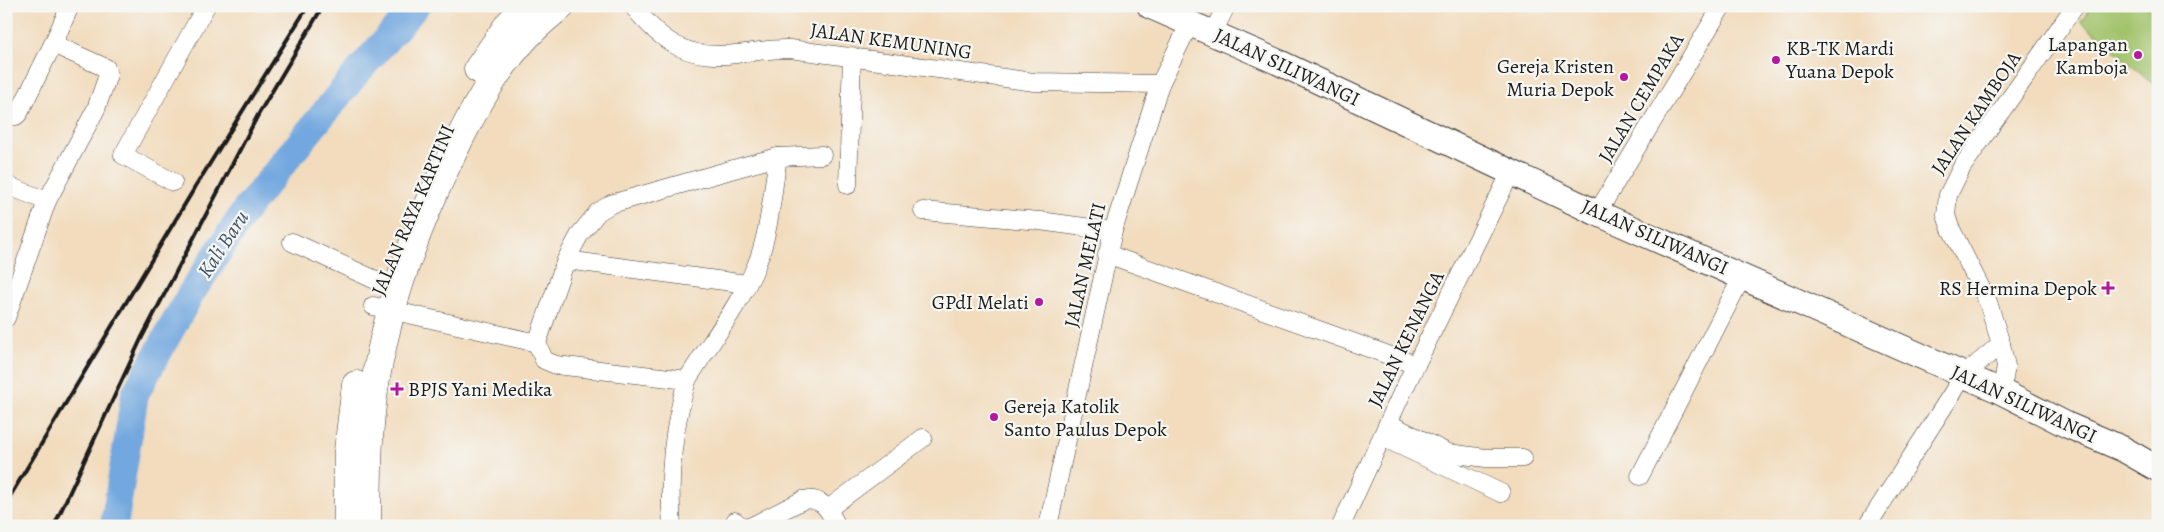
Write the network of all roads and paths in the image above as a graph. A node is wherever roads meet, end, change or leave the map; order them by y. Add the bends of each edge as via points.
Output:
1 (70, 6) edge
2 (206, 6) edge
3 (527, 6) edge
4 (561, 6) edge
5 (633, 6) edge
6 (1150, 6) edge
7 (1226, 6) edge
8 (1722, 6) edge
9 (2075, 6) edge
10 (1190, 23) junction
11 (1213, 33) junction
12 (53, 44) junction
13 (852, 56) junction
14 (1160, 84) junction
15 (6, 115) edge
16 (822, 155) dead end
17 (778, 157) junction
18 (1511, 172) junction
19 (173, 182) dead end
20 (6, 185) edge
21 (848, 185) dead end
22 (47, 201) junction
23 (923, 211) dead end
24 (1598, 213) junction
25 (1113, 231) junction
26 (292, 242) dead end
27 (1107, 254) junction
28 (566, 260) junction
29 (1743, 275) junction
30 (747, 284) junction
31 (381, 300) junction
32 (8, 307) edge
33 (537, 343) junction
34 (2001, 344) junction
35 (1416, 365) junction
36 (1964, 375) junction
37 (687, 380) junction
38 (1998, 390) junction
39 (1385, 430) junction
40 (923, 438) dead end
41 (1523, 458) dead end
42 (2158, 469) edge
43 (1640, 476) dead end
44 (1502, 493) dead end
45 (828, 508) junction
46 (743, 524) edge
47 (348, 526) edge
48 (367, 526) edge
49 (672, 526) edge
50 (837, 526) edge
51 (1048, 526) edge
52 (1341, 526) edge
53 (1867, 526) edge

1 - 12 street
2 - 19 street via 123,155
3 - 31 main road, JALAN RAYA KARTINI via 494,44 456,107 414,197
4 - 31 main road, JALAN RAYA KARTINI via 510,54 472,114
5 - 13 street, JALAN KEMUNING via 658,35 693,52 717,56 775,48
6 - 10 main road, JALAN SILIWANGI
7 - 11 street
8 - 24 street, JALAN CEMPAKA
9 - 34 street, JALAN KAMBOJA via 1962,167 1948,195 1946,205 1950,227 1988,302
10 - 11 main road, JALAN SILIWANGI
10 - 14 street, JALAN MELATI
11 - 18 main road, JALAN SILIWANGI
12 - 15 street via 19,113 16,116
12 - 22 street via 106,68 108,75 96,109
13 - 14 street, JALAN KEMUNING via 1034,82
13 - 21 street
14 - 25 street, JALAN MELATI
16 - 17 street
17 - 28 street via 611,204 588,222
17 - 30 street via 764,242
18 - 24 main road, JALAN SILIWANGI
18 - 35 street, JALAN KENANGA
20 - 22 street
22 - 32 street
23 - 25 street
24 - 29 main road, JALAN SILIWANGI
25 - 27 street, JALAN MELATI
26 - 31 street
27 - 35 street
27 - 51 street, JALAN MELATI via 1095,331
28 - 30 street
28 - 33 street
29 - 36 main road, JALAN SILIWANGI
29 - 43 street
30 - 37 street
31 - 33 street
31 - 47 main road, JALAN RAYA KARTINI via 359,369 350,426
31 - 48 main road, JALAN RAYA KARTINI via 378,365 370,426
33 - 37 street via 540,355 549,364
34 - 36 street
34 - 38 street, JALAN KAMBOJA via 2006,366
35 - 39 street, JALAN KENANGA
36 - 38 main road, JALAN SILIWANGI
36 - 53 street
37 - 49 street via 672,451 669,491
38 - 42 main road, JALAN SILIWANGI
39 - 41 street via 1448,453
39 - 44 street
39 - 52 street, JALAN KENANGA
40 - 45 street
45 - 46 street via 816,500 803,500
45 - 50 street

